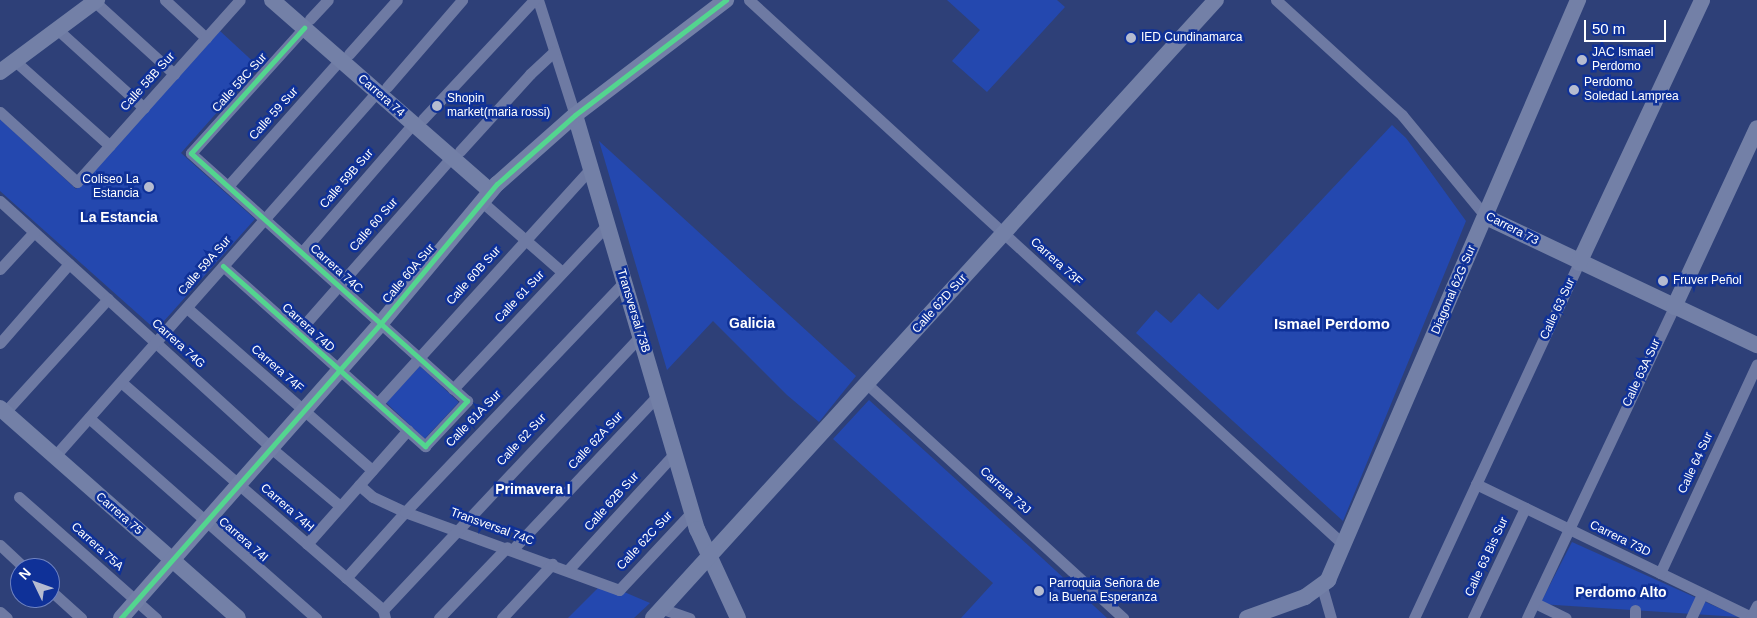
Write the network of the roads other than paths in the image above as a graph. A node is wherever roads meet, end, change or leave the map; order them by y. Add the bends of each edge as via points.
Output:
1 (166, 0) edge
2 (240, 0) edge
3 (272, 0) edge
4 (288, 0) edge
5 (328, 0) edge
6 (397, 0) edge
7 (462, 0) edge
8 (536, 0) edge
9 (726, 0) edge
10 (749, 0) edge
11 (1216, 0) edge
12 (1276, 0) edge
13 (1578, 0) edge
14 (1702, 0) edge
15 (96, 1) edge
16 (307, 23) junction
17 (58, 30) junction
18 (206, 38) junction
19 (554, 52) junction
20 (345, 57) junction
21 (15, 61) junction
22 (0, 72) edge
23 (174, 74) junction
24 (382, 90) junction
25 (144, 108) junction
26 (0, 112) edge
27 (575, 115) junction
28 (418, 121) junction
29 (1757, 128) edge
30 (110, 146) junction
31 (191, 153) joint
32 (456, 154) junction
33 (591, 168) junction
34 (228, 186) junction
35 (489, 192) junction
36 (0, 201) edge
37 (1486, 217) junction
38 (265, 219) junction
39 (608, 224) junction
40 (34, 232) junction
41 (1004, 234) junction
42 (525, 240) junction
43 (302, 252) junction
44 (1579, 263) junction
45 (69, 264) junction
46 (223, 266) junction
47 (0, 269) edge
48 (562, 272) junction
49 (625, 281) junction
50 (339, 286) junction
51 (108, 299) junction
52 (1674, 307) junction
53 (186, 308) junction
54 (381, 323) junction
55 (298, 332) junction
56 (641, 335) junction
57 (156, 342) junction
58 (0, 344) edge
59 (1757, 346) edge
60 (419, 358) junction
61 (1757, 364) edge
62 (340, 370) junction
63 (121, 382) junction
64 (867, 384) junction
65 (453, 389) junction
66 (658, 395) junction
67 (378, 404) junction
68 (2, 410) edge
69 (304, 411) junction
70 (89, 418) junction
71 (408, 430) junction
72 (425, 446) joint
73 (271, 448) junction
74 (675, 453) junction
75 (54, 457) junction
76 (372, 470) junction
77 (1476, 484) junction
78 (239, 485) junction
79 (359, 485) junction
80 (19, 497) dead end
81 (340, 506) junction
82 (1525, 508) junction
83 (405, 512) junction
84 (692, 512) junction
85 (207, 522) junction
86 (457, 529) junction
87 (1568, 529) junction
88 (307, 544) junction
89 (0, 545) edge
90 (1344, 545) junction
91 (510, 548) junction
92 (14, 558) edge
93 (709, 559) junction
94 (172, 560) junction
95 (552, 564) junction
96 (568, 570) junction
97 (1660, 573) junction
98 (346, 578) junction
99 (1325, 584) junction
100 (618, 590) joint
101 (1702, 594) junction
102 (60, 599) edge
103 (136, 601) junction
104 (1534, 603) junction
105 (1757, 606) edge
106 (0, 612) edge
107 (384, 614) edge
108 (663, 614) edge
109 (1739, 615) edge
110 (7, 618) edge
111 (80, 618) edge
112 (121, 618) edge
113 (156, 618) edge
114 (238, 618) edge
115 (316, 618) edge
116 (439, 618) edge
117 (502, 618) edge
118 (688, 618) edge
119 (738, 618) edge
120 (1123, 618) edge
121 (1247, 618) edge
122 (1331, 618) edge
123 (1414, 618) edge
124 (1474, 618) edge
125 (1527, 618) edge
126 (1566, 618) edge
127 (1691, 618) edge
128 (1752, 618) edge

1 - 18 street
2 - 18 street, Calle 58B Sur
3 - 16 street, Carrera 74
4 - 16 street, Carrera 74
5 - 16 street, Calle 58C Sur
6 - 20 street, Calle 59 Sur
7 - 24 street, Calle 59A Sur
8 - 19 street, Transversal 73B
8 - 28 street, Calle 59B Sur
9 - 27 street, Calle 60A Sur
10 - 41 street, Carrera 73F
11 - 41 street, Calle 62D Sur
12 - 37 street, Carrera 73 via 1407,120
13 - 37 street, Diagonal 62G Sur
14 - 44 street, Calle 63 Sur
15 - 17 street
15 - 23 street
16 - 20 street, Carrera 74
16 - 31 street, Calle 58C Sur
17 - 21 street
17 - 25 street
18 - 23 street, Calle 58B Sur
19 - 27 street, Transversal 73B
19 - 32 street, Calle 60 Sur
20 - 24 street, Carrera 74
20 - 34 street, Calle 59 Sur
21 - 22 street
21 - 30 street
23 - 25 street, Calle 58B Sur
24 - 28 street, Carrera 74
24 - 38 street, Calle 59A Sur
25 - 30 street, Calle 58B Sur
26 - 30 street, Calle 58B Sur via 77,182
27 - 33 street, Transversal 73B
27 - 35 street, Calle 60A Sur
28 - 32 street, Carrera 74
28 - 43 street, Calle 59B Sur
29 - 52 street, Calle 63A Sur
31 - 34 street, Carrera 74C
32 - 35 street, Carrera 74
32 - 50 street, Calle 60 Sur
33 - 39 street, Transversal 73B
33 - 42 street, Calle 60B Sur
34 - 38 street, Carrera 74C
35 - 42 street
35 - 54 street, Calle 60A Sur
36 - 40 street, Carrera 74G
37 - 44 street, Carrera 73
37 - 90 street, Diagonal 62G Sur
38 - 43 street, Carrera 74C
38 - 46 street, Calle 59A Sur
39 - 48 street, Calle 61 Sur
39 - 49 street, Transversal 73B
40 - 45 street, Carrera 74G
40 - 47 street
41 - 64 street, Calle 62D Sur
41 - 90 street, Carrera 73F
42 - 48 street
42 - 60 street, Calle 60B Sur
43 - 50 street, Carrera 74C
44 - 52 street, Carrera 73
44 - 77 street, Calle 63 Sur
45 - 51 street, Carrera 74G
45 - 58 street
46 - 53 street, Calle 59A Sur
46 - 55 street, Carrera 74D
48 - 65 street, Calle 61 Sur
49 - 56 street, Transversal 73B
49 - 83 street, Calle 61A Sur
50 - 54 street, Carrera 74C
50 - 55 street, Calle 60 Sur
51 - 57 street, Carrera 74G
51 - 68 street
52 - 59 street, Carrera 73
52 - 87 street, Calle 63A Sur
53 - 57 street, Calle 59A Sur
53 - 69 street, Carrera 74F
54 - 60 street, Carrera 74C
54 - 62 street, Calle 60A Sur
55 - 62 street, Carrera 74D
56 - 66 street, Transversal 73B
56 - 86 street, Calle 62 Sur
57 - 63 street, Calle 59A Sur
57 - 73 street, Carrera 74G
60 - 65 street, Carrera 74C
60 - 67 street, Calle 60B Sur
61 - 97 street, Calle 64 Sur
62 - 67 street, Carrera 74D
62 - 69 street, Calle 60A Sur
63 - 70 street, Calle 59A Sur
63 - 78 street, Carrera 74H
64 - 93 street, Calle 62D Sur
64 - 120 street, Carrera 73J
65 - 72 street, Carrera 74C via 467,401
66 - 74 street, Transversal 73B
66 - 91 street, Calle 62A Sur
67 - 71 street, Carrera 74D
68 - 75 street, Carrera 75
69 - 73 street, Calle 60A Sur
69 - 76 street, Carrera 74F
70 - 75 street, Calle 59A Sur
70 - 85 street, Carrera 74I
71 - 72 street, Carrera 74D
71 - 76 street
73 - 78 street, Calle 60A Sur
73 - 81 street, Carrera 74G
74 - 84 street, Transversal 73B
74 - 96 street, Calle 62B Sur
75 - 94 street, Carrera 75
76 - 79 street
77 - 82 street, Carrera 73D
77 - 123 street, Calle 63 Sur
78 - 85 street, Calle 60A Sur
78 - 88 street, Carrera 74H
79 - 81 street
79 - 83 street, Transversal 74C via 373,498
80 - 103 street, Carrera 75A
81 - 88 street
82 - 87 street, Carrera 73D
82 - 124 street, Calle 63 Bis Sur
83 - 86 street, Transversal 74C
83 - 98 street, Calle 61A Sur
84 - 93 street, Transversal 73B
84 - 100 street, Calle 62C Sur
85 - 94 street, Calle 60A Sur
85 - 115 street, Carrera 74I
86 - 91 street, Transversal 74C
86 - 107 street, Calle 62 Sur
87 - 97 street, Carrera 73D
87 - 104 street, Calle 63A Sur
88 - 98 street, Carrera 74H
89 - 92 street
90 - 99 street, Diagonal 62G Sur
91 - 95 street, Transversal 74C
91 - 116 street, Calle 62A Sur
93 - 108 street, Calle 62D Sur
93 - 119 street, Transversal 73B
94 - 103 street, Calle 60A Sur
94 - 114 street, Carrera 75
95 - 96 street, Transversal 74C
95 - 117 street
96 - 100 street, Transversal 74C
97 - 101 street, Carrera 73D
98 - 107 street, Carrera 74H
99 - 121 street via 1305,597
99 - 122 street
101 - 109 street, Carrera 73D
101 - 127 street
102 - 111 street
103 - 112 street, Calle 60A Sur
103 - 113 street, Carrera 75A
104 - 125 street, Calle 63A Sur
104 - 126 street
105 - 128 street
106 - 110 street
108 - 118 street
109 - 128 street, Carrera 73D

